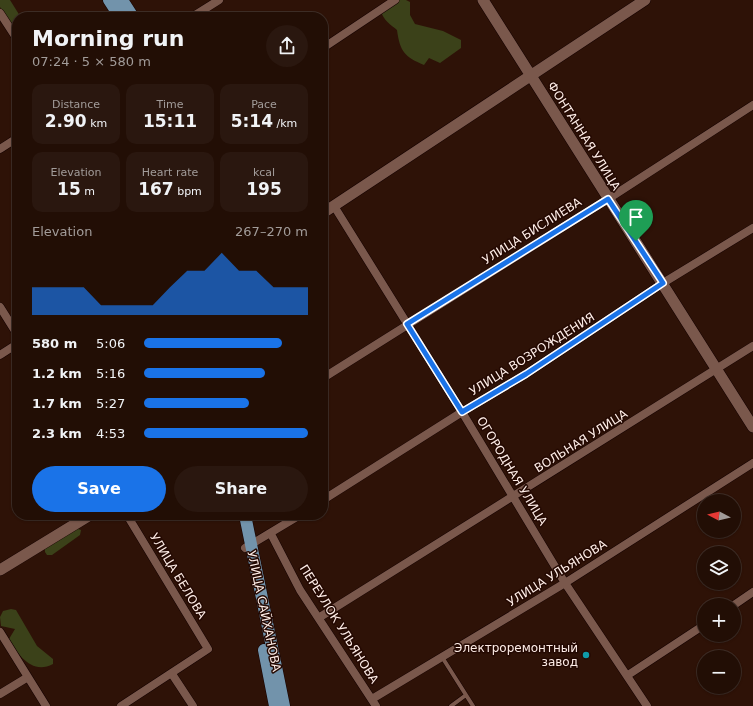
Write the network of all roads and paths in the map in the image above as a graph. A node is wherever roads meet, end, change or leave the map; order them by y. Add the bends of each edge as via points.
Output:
1 (110, 0) edge
2 (122, 0) edge
3 (219, 0) edge
4 (395, 0) edge
5 (483, 0) edge
6 (645, 0) edge
7 (117, 12) edge
8 (130, 12) edge
9 (200, 12) edge
10 (0, 13) edge
11 (12, 31) edge
12 (328, 45) edge
13 (531, 75) junction
14 (753, 106) edge
15 (12, 141) edge
16 (0, 149) edge
17 (608, 199) junction
18 (334, 206) junction
19 (328, 210) edge
20 (753, 228) edge
21 (663, 283) junction
22 (0, 307) edge
23 (407, 324) junction
24 (12, 326) edge
25 (753, 346) edge
26 (12, 347) edge
27 (0, 355) edge
28 (717, 370) junction
29 (328, 375) edge
30 (462, 412) junction
31 (753, 427) edge
32 (753, 463) edge
33 (328, 497) edge
34 (514, 497) junction
35 (82, 520) edge
36 (130, 520) edge
37 (240, 520) edge
38 (245, 520) edge
39 (292, 520) edge
40 (271, 534) junction
41 (248, 546) junction
42 (0, 570) edge
43 (565, 583) junction
44 (753, 592) edge
45 (741, 600) edge
46 (320, 617) junction
47 (697, 630) edge
48 (0, 632) edge
49 (442, 657) junction
50 (172, 674) junction
51 (628, 675) junction
52 (28, 677) junction
53 (0, 694) edge
54 (466, 695) junction
55 (374, 703) edge
56 (46, 706) edge
57 (121, 706) edge
58 (193, 706) edge
59 (275, 706) edge
60 (284, 706) edge
61 (451, 706) edge
62 (473, 706) edge
63 (647, 706) edge

1 - 7 main road
2 - 8 main road
3 - 9 street
4 - 12 street
5 - 13 street, ФОНТАННАЯ УЛИЦА
6 - 13 street
10 - 11 street
13 - 17 street, ФОНТАННАЯ УЛИЦА
13 - 18 street
14 - 17 street, УЛИЦА БИСЛИЕВА
15 - 16 street
17 - 21 street, ФОНТАННАЯ УЛИЦА
17 - 23 street, УЛИЦА БИСЛИЕВА
18 - 19 street
18 - 23 street, ОГОРОДНАЯ УЛИЦА
20 - 21 street, УЛИЦА ВОЗРОЖДЕНИЯ
21 - 28 street, ФОНТАННАЯ УЛИЦА
21 - 30 street, УЛИЦА ВОЗРОЖДЕНИЯ via 526,374
22 - 24 street
23 - 29 street, УЛИЦА БИСЛИЕВА
23 - 30 street, ОГОРОДНАЯ УЛИЦА
25 - 28 street, ВОЛЬНАЯ УЛИЦА
26 - 27 street
28 - 31 street, ФОНТАННАЯ УЛИЦА
28 - 34 street, ВОЛЬНАЯ УЛИЦА
30 - 33 street, УЛИЦА ВОЗРОЖДЕНИЯ
30 - 34 street, ОГОРОДНАЯ УЛИЦА
32 - 43 street, УЛИЦА УЛЬЯНОВА
34 - 43 street, ОГОРОДНАЯ УЛИЦА
34 - 46 street, ВОЛЬНАЯ УЛИЦА
35 - 42 street
36 - 50 street, УЛИЦА БЕЛОВА via 208,649
37 - 41 main road, УЛИЦА САЙХАНОВА
38 - 41 main road, УЛИЦА САЙХАНОВА
39 - 40 street
40 - 41 street
40 - 46 street, ПЕРЕУЛОК УЛЬЯНОВА via 300,590
41 - 59 main road, УЛИЦА САЙХАНОВА
41 - 60 main road, УЛИЦА САЙХАНОВА
43 - 49 street, УЛИЦА УЛЬЯНОВА
43 - 51 street, ОГОРОДНАЯ УЛИЦА
44 - 45 street
46 - 55 street, ПЕРЕУЛОК УЛЬЯНОВА
47 - 51 street
48 - 52 street
49 - 54 lane
49 - 55 street, УЛИЦА УЛЬЯНОВА
50 - 57 street
50 - 58 street
51 - 63 street, ОГОРОДНАЯ УЛИЦА
52 - 53 street
52 - 56 street
54 - 61 lane
54 - 62 lane

